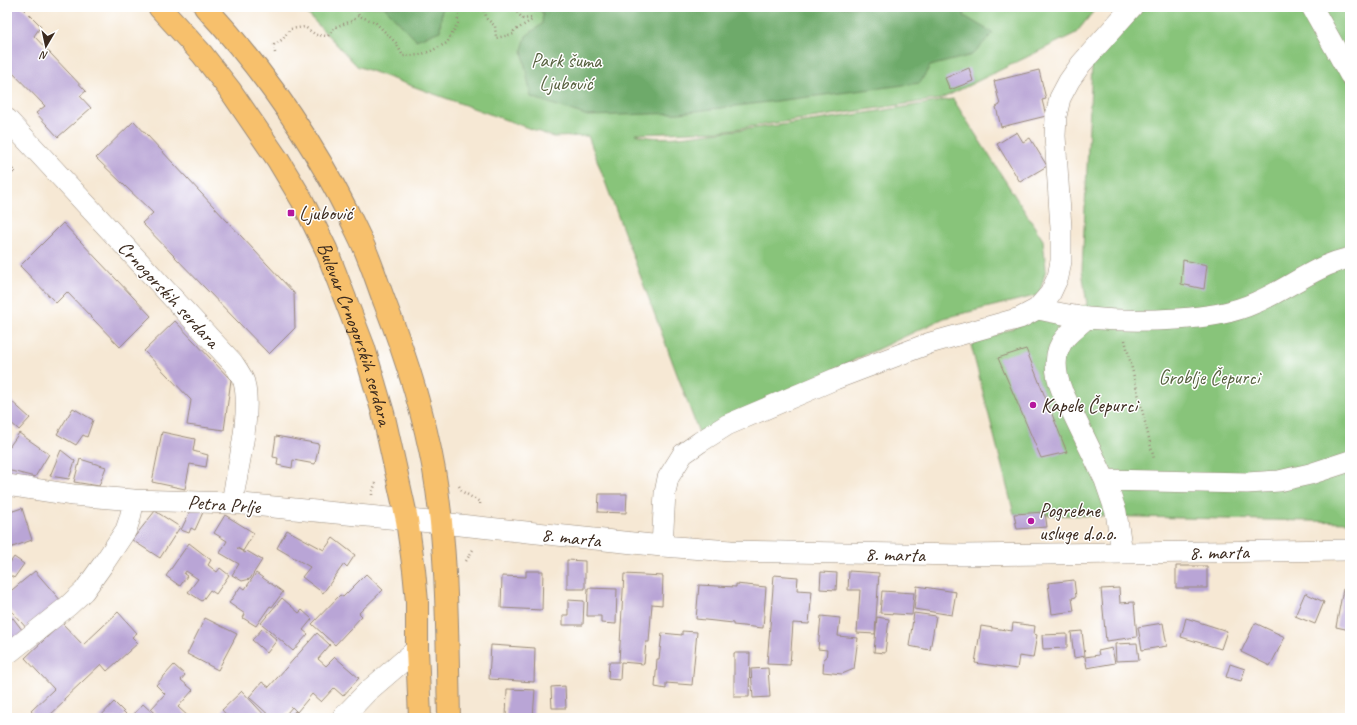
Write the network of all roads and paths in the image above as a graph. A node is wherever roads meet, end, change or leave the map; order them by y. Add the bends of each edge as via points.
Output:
1 (159, 7) edge
2 (205, 7) edge
3 (355, 7) edge
4 (457, 7) edge
5 (483, 7) edge
6 (515, 7) edge
7 (1132, 7) edge
8 (1312, 7) edge
9 (359, 16) junction
10 (275, 53) dead end
11 (1350, 74) edge
12 (7, 119) edge
13 (1350, 258) edge
14 (1037, 309) junction
15 (1087, 318) junction
16 (1120, 320) junction
17 (1350, 461) edge
18 (1105, 480) junction
19 (1159, 481) junction
20 (7, 485) edge
21 (134, 500) junction
22 (232, 503) junction
23 (407, 520) junction
24 (441, 523) junction
25 (662, 546) junction
26 (1350, 550) edge
27 (1122, 553) junction
28 (417, 649) junction
29 (10, 652) dead end
30 (342, 718) edge
31 (420, 718) edge
32 (449, 718) edge

1 - 23 main road, Bulevar Crnogorskih serdara via 202,54 254,124 302,200 326,249 364,348 383,413
2 - 24 main road, Bulevar Crnogorskih serdara via 259,71 288,112 313,150 360,239 403,349 434,470
3 - 9 path
4 - 9 path via 458,23 447,43 419,55 403,56 396,43 375,22
5 - 6 path via 487,19 495,26 496,38 514,34 514,31 532,20 523,19
7 - 14 street via 1081,64 1060,98 1055,136 1061,261 1053,289
8 - 11 street
9 - 10 path via 335,27 328,36 316,35 305,27 290,29 284,39 274,45
12 - 22 street, Crnogorskih serdara via 237,369 244,381 247,404
13 - 16 street via 1339,260 1258,302 1232,312 1198,318
14 - 15 street
14 - 25 street via 1020,318 930,343 835,379 728,425 700,442 683,454 668,478
15 - 16 street
15 - 18 street via 1059,347 1056,377
16 - 19 path
17 - 19 street via 1279,481
18 - 19 street
18 - 27 street via 1116,512
20 - 21 street, Petra Prlje via 73,495
21 - 22 street, Petra Prlje
21 - 29 street via 126,530 84,591
22 - 23 street, Petra Prlje
23 - 24 street, Petra Prlje
23 - 28 main road, Bulevar Crnogorskih serdara via 417,596
24 - 25 street, 8. marta
24 - 32 main road, Bulevar Crnogorskih serdara
25 - 27 street, 8. marta via 963,556
26 - 27 street, 8. marta
28 - 30 street via 367,692
28 - 31 main road, Bulevar Crnogorskih serdara

